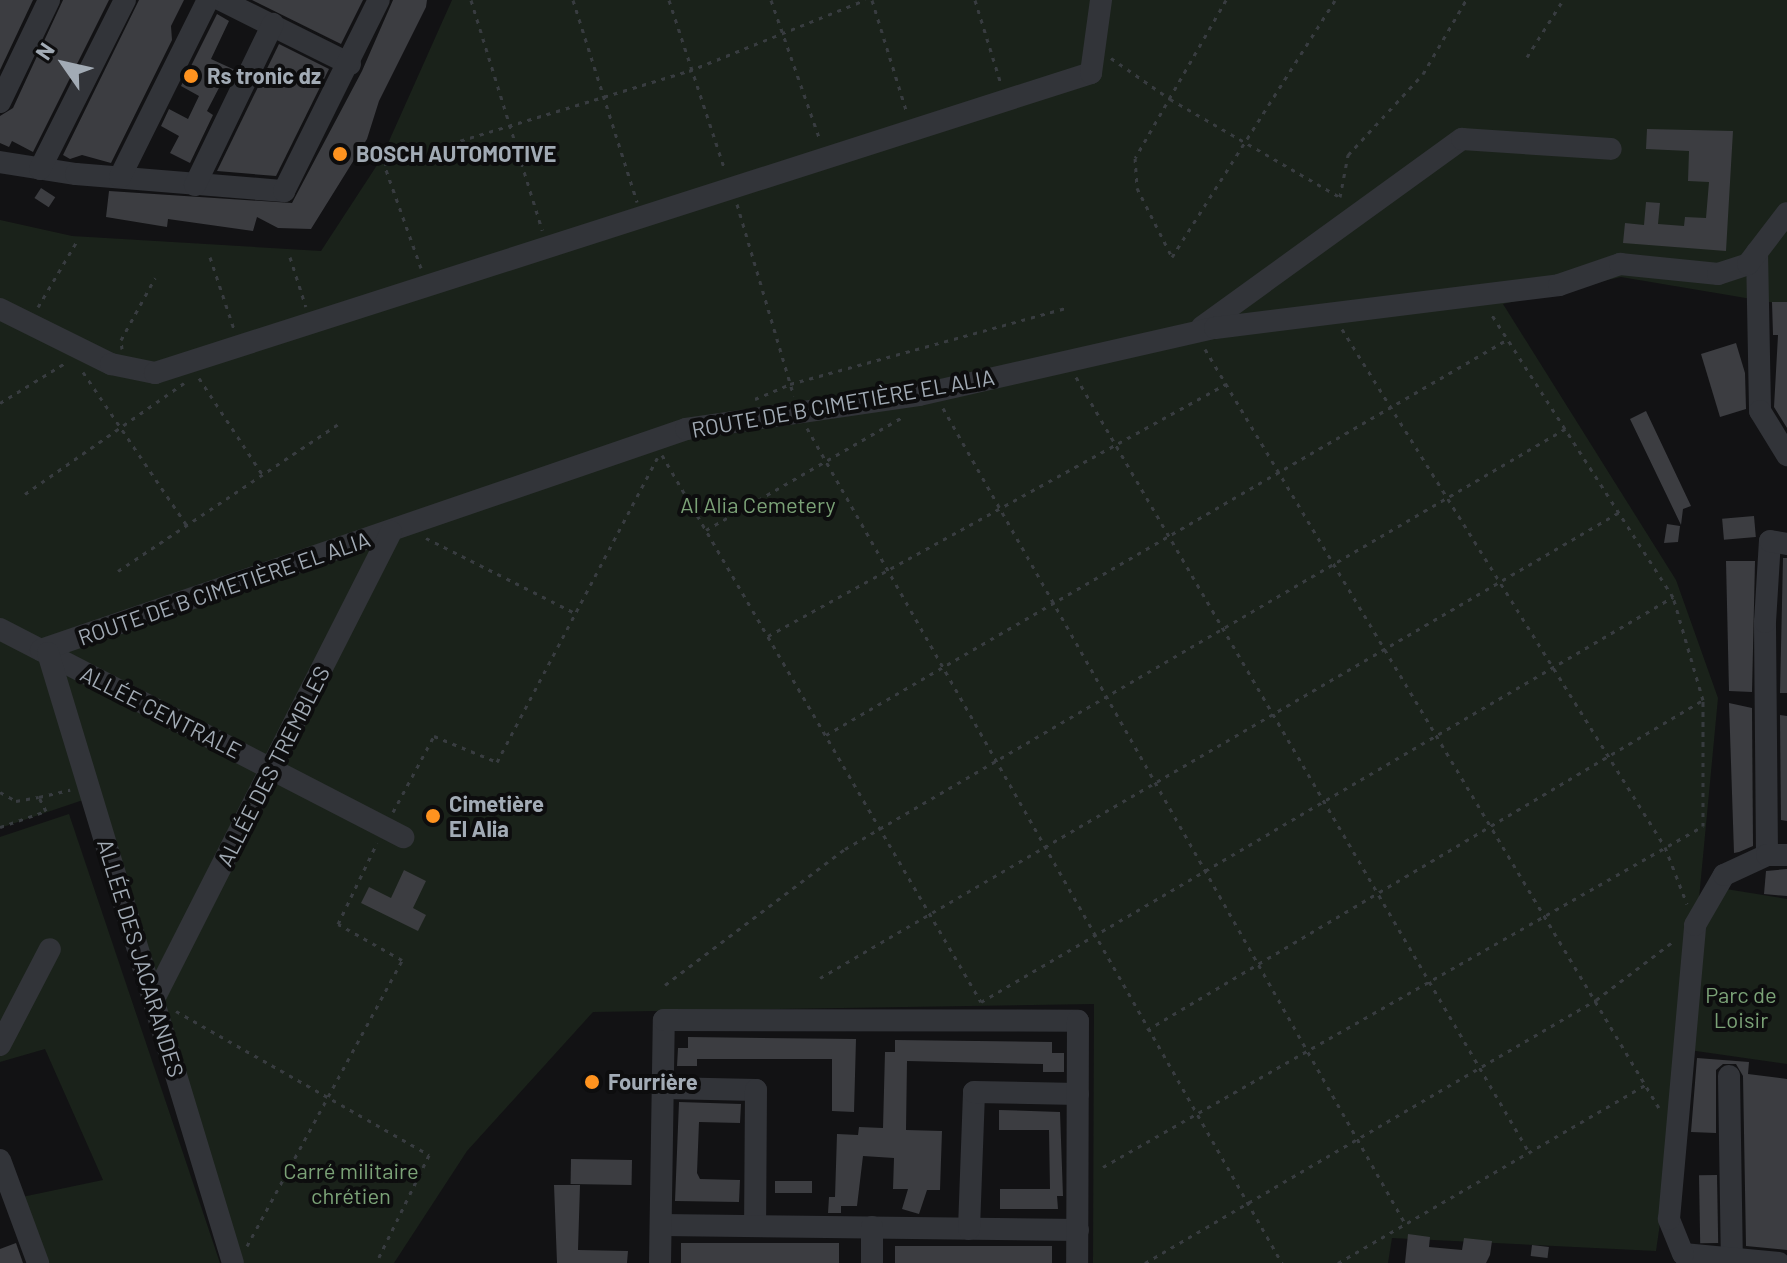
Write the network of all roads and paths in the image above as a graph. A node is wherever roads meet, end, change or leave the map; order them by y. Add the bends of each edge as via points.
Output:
1 (49, 0) edge
2 (125, 0) edge
3 (208, 0) edge
4 (221, 0) edge
5 (379, 0) edge
6 (471, 0) edge
7 (573, 0) edge
8 (771, 0) edge
9 (865, 0) edge
10 (872, 0) edge
11 (975, 0) edge
12 (1101, 0) edge
13 (1226, 0) edge
14 (1335, 0) edge
15 (1466, 0) edge
16 (1563, 0) edge
17 (273, 24) junction
18 (781, 32) junction
19 (1094, 47) junction
20 (1527, 57) dead end
21 (350, 64) junction
22 (602, 95) junction
23 (1170, 99) junction
24 (0, 102) edge
25 (1007, 103) junction
26 (507, 127) junction
27 (913, 132) junction
28 (1244, 140) junction
29 (1611, 149) dead end
30 (827, 159) junction
31 (0, 162) edge
32 (40, 169) junction
33 (120, 177) junction
34 (195, 185) junction
35 (1787, 213) edge
36 (642, 217) junction
37 (77, 241) dead end
38 (548, 246) junction
39 (1757, 252) junction
40 (210, 257) dead end
41 (290, 257) dead end
42 (155, 278) dead end
43 (427, 284) junction
44 (1478, 293) junction
45 (1066, 308) dead end
46 (0, 309) edge
47 (1333, 315) junction
48 (28, 322) junction
49 (311, 322) junction
50 (1195, 332) junction
51 (1508, 339) junction
52 (239, 345) junction
53 (80, 354) junction
54 (1067, 361) junction
55 (122, 366) junction
56 (207, 368) dead end
57 (196, 375) junction
58 (1226, 384) junction
59 (933, 391) junction
60 (750, 401) dead end
61 (0, 403) edge
62 (1391, 407) junction
63 (912, 411) dead end
64 (799, 413) junction
65 (341, 422) dead end
66 (120, 428) junction
67 (1565, 429) junction
68 (665, 443) junction
69 (1115, 445) junction
70 (1787, 455) edge
71 (826, 461) junction
72 (1277, 473) junction
73 (262, 474) junction
74 (25, 494) dead end
75 (1449, 497) junction
76 (1000, 508) junction
77 (1619, 513) junction
78 (186, 524) junction
79 (398, 529) junction
80 (706, 530) junction
81 (1168, 536) junction
82 (1787, 544) edge
83 (1332, 565) junction
84 (887, 570) junction
85 (118, 571) dead end
86 (1502, 581) junction
87 (1673, 597) junction
88 (1053, 603) junction
89 (575, 613) junction
90 (1776, 622) edge
91 (0, 629) edge
92 (1222, 629) junction
93 (768, 636) junction
94 (1382, 651) junction
95 (44, 652) junction
96 (1556, 666) junction
97 (942, 668) junction
98 (1106, 697) junction
99 (1703, 700) junction
100 (1778, 702) edge
101 (1272, 716) junction
102 (826, 735) junction
103 (1435, 738) junction
104 (1610, 755) junction
105 (995, 762) junction
106 (272, 769) junction
107 (1777, 779) edge
108 (1156, 784) junction
109 (89, 787) junction
110 (0, 792) edge
111 (39, 797) junction
112 (1323, 804) junction
113 (1489, 826) junction
114 (0, 827) edge
115 (880, 829) junction
116 (394, 832) junction
117 (1665, 847) junction
118 (1044, 849) junction
119 (1777, 855) edge
120 (1206, 873) junction
121 (1376, 894) junction
122 (930, 915) junction
123 (1544, 915) junction
124 (1695, 925) junction
125 (1095, 939) junction
126 (50, 949) dead end
127 (1258, 964) junction
128 (820, 978) dead end
129 (1428, 982) junction
130 (665, 985) dead end
131 (154, 999) junction
132 (1596, 1000) junction
133 (1147, 1030) junction
134 (0, 1045) edge
135 (1308, 1051) junction
136 (1479, 1067) junction
137 (1729, 1076) dead end
138 (1647, 1084) junction
139 (664, 1088) junction
140 (1078, 1094) junction
141 (325, 1095) junction
142 (1660, 1110) dead end
143 (1197, 1115) junction
144 (1356, 1137) junction
145 (1530, 1154) junction
146 (0, 1160) edge
147 (1103, 1167) dead end
148 (1246, 1200) junction
149 (662, 1225) junction
150 (1406, 1225) junction
151 (755, 1226) junction
152 (872, 1227) junction
153 (969, 1229) junction
154 (1078, 1230) junction
155 (238, 1257) edge
156 (1732, 1260) junction
157 (38, 1263) edge
158 (376, 1263) edge
159 (660, 1263) edge
160 (872, 1263) edge
161 (1077, 1263) edge
162 (1145, 1263) edge
163 (1282, 1263) edge
164 (1338, 1263) edge
165 (1779, 1263) edge

1 - 24 street
2 - 32 street
3 - 33 street
4 - 17 street
5 - 21 street
6 - 26 path
7 - 22 path
8 - 18 path
9 - 18 path
10 - 27 path
11 - 25 path
12 - 19 street
13 - 23 path
14 - 28 path
15 - 28 path via 1423,74 1348,155 1340,197
16 - 20 path
17 - 21 street
17 - 34 street
18 - 22 path via 689,71
18 - 30 path
19 - 23 path
19 - 25 street via 1091,73
21 - 34 street via 284,191
22 - 26 path
22 - 36 path
23 - 28 path
23 - 28 path via 1135,158 1137,188 1172,257
25 - 27 street
26 - 38 path
26 - 43 path via 384,164
27 - 30 street
29 - 50 street via 1462,139
30 - 36 street
31 - 32 street
32 - 33 street
33 - 34 street
35 - 39 street, ROUTE DE B CIMETIÈRE EL ALIA
36 - 38 street
37 - 48 path
38 - 43 street
39 - 44 street, ROUTE DE B CIMETIÈRE EL ALIA via 1748,264 1718,274 1620,264 1559,285
39 - 70 street via 1760,411
40 - 52 path
41 - 49 path
42 - 55 path via 121,340
43 - 49 street
44 - 47 street, ROUTE DE B CIMETIÈRE EL ALIA
44 - 51 path
45 - 60 path via 790,384
46 - 48 street
47 - 50 street, ROUTE DE B CIMETIÈRE EL ALIA
47 - 62 path
48 - 53 street
49 - 52 street
50 - 54 street, ROUTE DE B CIMETIÈRE EL ALIA
50 - 58 path
51 - 62 path
51 - 67 path
52 - 55 street via 155,373
53 - 55 street
53 - 61 path
53 - 66 path
54 - 59 street, ROUTE DE B CIMETIÈRE EL ALIA
54 - 69 path
56 - 57 path
57 - 66 path
57 - 73 path
58 - 69 path
58 - 72 path
59 - 64 street, ROUTE DE B CIMETIÈRE EL ALIA
59 - 76 path
62 - 72 path
62 - 75 path
63 - 71 path
64 - 68 street, ROUTE DE B CIMETIÈRE EL ALIA
64 - 71 path
65 - 73 path
66 - 74 path
66 - 78 path
67 - 75 path
67 - 77 path
68 - 79 street, ROUTE DE B CIMETIÈRE EL ALIA
68 - 80 path
68 - 89 path
69 - 76 path
69 - 81 path
71 - 80 path
71 - 84 path
72 - 81 path
72 - 83 path
73 - 78 path
75 - 83 path
75 - 86 path
76 - 84 path
76 - 88 path
77 - 86 path
77 - 87 path
78 - 85 path
79 - 89 path
79 - 95 street, ROUTE DE B CIMETIÈRE EL ALIA
79 - 106 street, ALLÉE DES TREMBLES
80 - 93 path
81 - 88 path
81 - 92 path
82 - 90 street via 1770,541
83 - 92 path
83 - 94 path
84 - 93 path
84 - 97 path
86 - 94 path
86 - 96 path
87 - 96 path
87 - 99 path
88 - 97 path
88 - 98 path
89 - 116 path via 497,762 434,736
90 - 100 street
91 - 95 street, ALLÉE CENTRALE
92 - 98 path
92 - 101 path
93 - 102 path
94 - 101 path
94 - 103 path
95 - 106 street, ALLÉE CENTRALE
95 - 109 street, ALLÉE DES JACARANDES
96 - 103 path
96 - 104 path
97 - 102 path
97 - 105 path
98 - 105 path
98 - 108 path
99 - 104 path
99 - 117 path via 1703,826
100 - 107 street
101 - 108 path
101 - 112 path
102 - 115 path
103 - 112 path
103 - 113 path
104 - 113 path
104 - 117 path
105 - 115 path
105 - 118 path
106 - 116 street, ALLÉE CENTRALE
106 - 131 street, ALLÉE DES TREMBLES
107 - 119 street
108 - 118 path
108 - 120 path
109 - 111 path
109 - 131 street, ALLÉE DES JACARANDES
110 - 111 path via 16,801
111 - 114 path via 46,811
112 - 120 path
112 - 121 path
113 - 121 path
113 - 123 path
115 - 122 path
115 - 130 path via 789,887
116 - 141 path via 338,924 402,960
117 - 123 path
117 - 124 path
118 - 122 path
118 - 125 path
119 - 124 street via 1724,875
120 - 125 path
120 - 127 path
121 - 127 path
121 - 129 path
122 - 125 path via 981,1002
122 - 128 path
123 - 129 path
123 - 132 path
124 - 132 path
124 - 156 street via 1669,1219 1683,1254
125 - 133 path
126 - 134 street
127 - 133 path
127 - 135 path
129 - 135 path
129 - 136 path
131 - 141 path
131 - 155 street, ALLÉE DES JACARANDES
132 - 136 path
132 - 138 path
133 - 143 path
135 - 143 path
135 - 144 path
136 - 144 path
136 - 145 path
137 - 156 street
138 - 142 path
138 - 145 path
139 - 140 street via 664,1020 1078,1021
139 - 149 street
139 - 151 street via 756,1090
140 - 153 street via 974,1092
140 - 154 street
141 - 155 path via 279,1194
141 - 158 path via 429,1155
143 - 147 path
143 - 148 path
144 - 148 path
144 - 150 path
145 - 150 path
146 - 157 street
148 - 162 path
148 - 163 path
149 - 151 street
149 - 159 street
150 - 164 path
151 - 152 street
152 - 153 street
152 - 160 street
153 - 154 street
154 - 161 street
156 - 165 street

